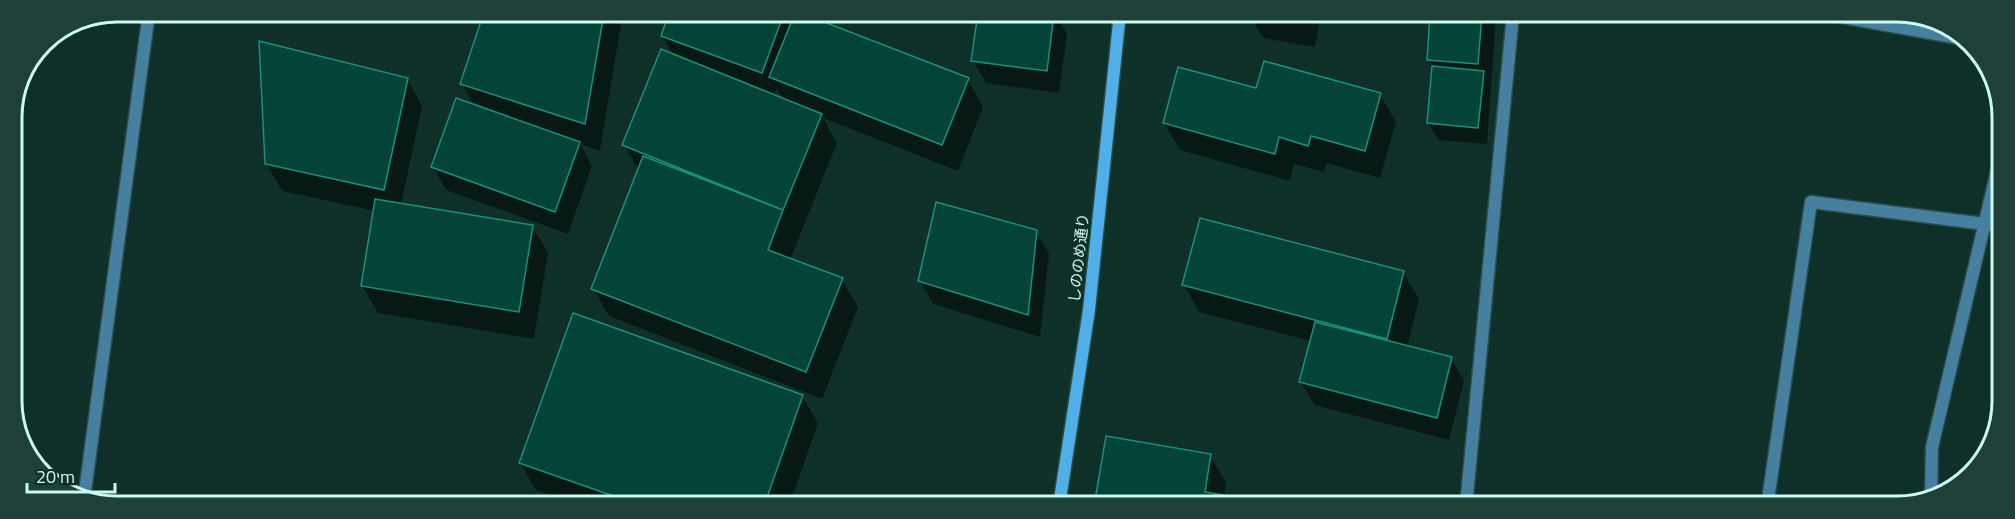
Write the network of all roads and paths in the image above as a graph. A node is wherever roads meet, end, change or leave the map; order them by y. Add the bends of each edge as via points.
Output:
1 (148, 22) edge
2 (1119, 22) edge
3 (1511, 22) edge
4 (1869, 22) edge
5 (1946, 36) edge
6 (1992, 195) edge
7 (1986, 223) junction
8 (1992, 224) edge
9 (85, 490) edge
10 (1931, 490) edge
11 (1061, 496) edge
12 (1467, 496) edge
13 (1769, 496) edge

1 - 9 street
2 - 11 main road, しののめ通り via 1089,310
3 - 12 street
4 - 5 street
6 - 7 street
7 - 8 street
7 - 10 street via 1932,447
7 - 13 street via 1811,202

